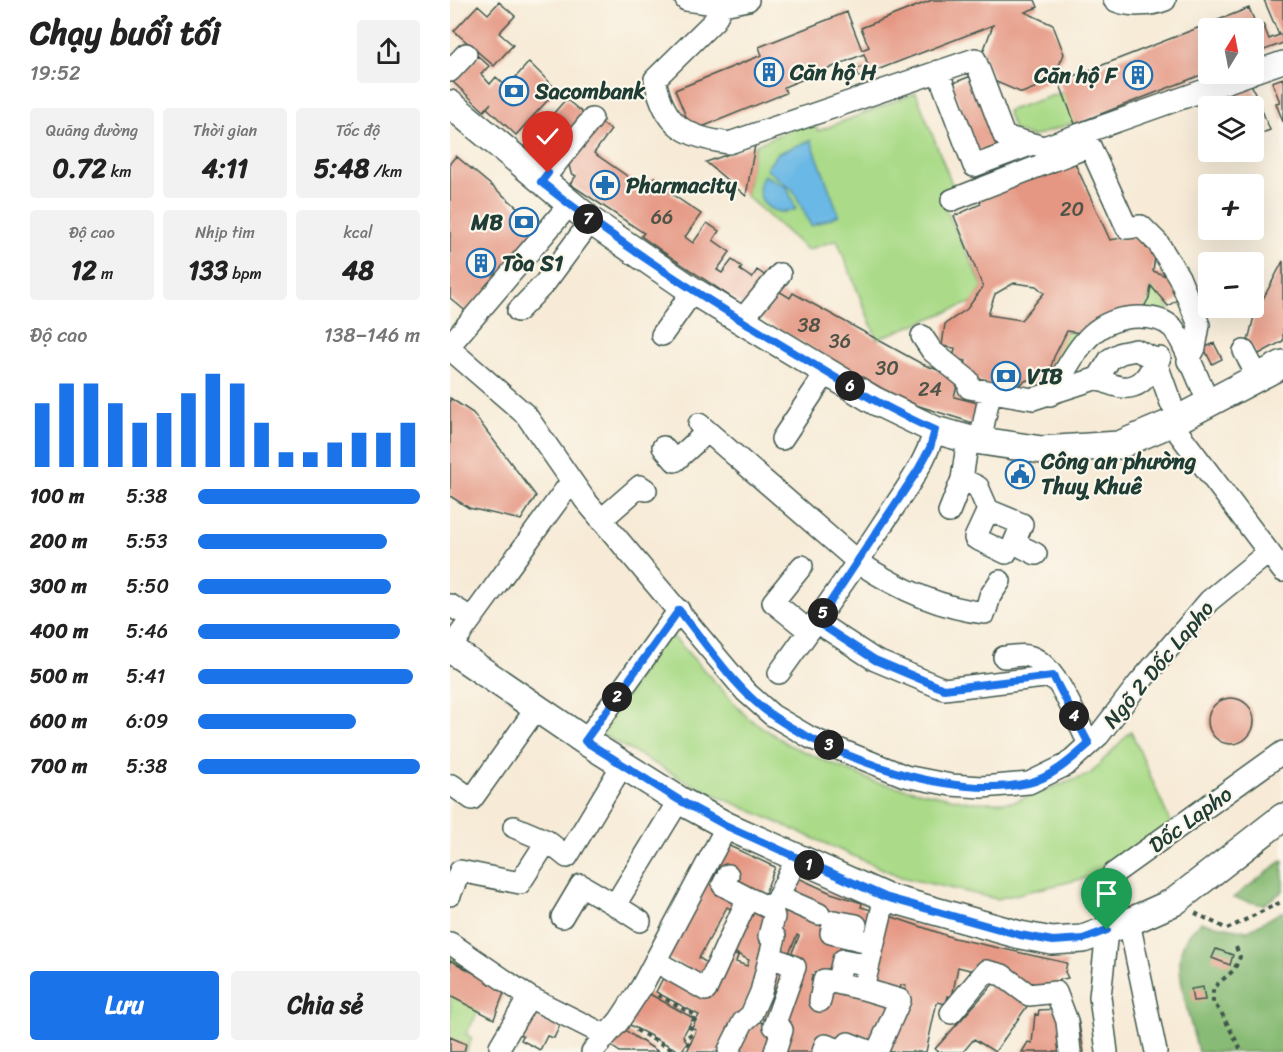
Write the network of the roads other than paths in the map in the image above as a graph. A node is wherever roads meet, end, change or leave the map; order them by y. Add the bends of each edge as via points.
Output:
1 (686, 0) edge
2 (748, 0) edge
3 (1114, 0) edge
4 (1165, 0) edge
5 (723, 5) junction
6 (466, 54) dead end
7 (1283, 62) edge
8 (1264, 69) edge
9 (450, 70) edge
10 (938, 71) junction
11 (1221, 84) edge
12 (450, 104) edge
13 (592, 119) dead end
14 (1030, 145) junction
15 (541, 182) junction
16 (952, 200) dead end
17 (569, 205) junction
18 (591, 221) junction
19 (780, 274) dead end
20 (693, 291) junction
21 (1175, 302) dead end
22 (518, 311) dead end
23 (741, 321) junction
24 (662, 335) dead end
25 (922, 336) dead end
26 (450, 347) edge
27 (1190, 349) junction
28 (1244, 351) dead end
29 (1155, 359) junction
30 (1283, 364) edge
31 (826, 373) junction
32 (1258, 377) junction
33 (1098, 378) junction
34 (1040, 392) junction
35 (990, 393) junction
36 (1209, 404) junction
37 (1171, 413) junction
38 (935, 430) junction
39 (782, 439) dead end
40 (974, 440) junction
41 (663, 447) dead end
42 (962, 479) junction
43 (571, 482) junction
44 (646, 490) dead end
45 (988, 510) junction
46 (949, 512) dead end
47 (602, 520) junction
48 (1269, 552) junction
49 (1006, 553) dead end
50 (1036, 554) dead end
51 (858, 562) junction
52 (802, 566) dead end
53 (1283, 571) edge
54 (999, 580) dead end
55 (450, 605) edge
56 (679, 610) junction
57 (470, 617) junction
58 (813, 626) junction
59 (450, 648) edge
60 (1004, 657) dead end
61 (779, 673) dead end
62 (1053, 676) junction
63 (538, 706) junction
64 (585, 741) junction
65 (1089, 744) junction
66 (1283, 752) edge
67 (623, 764) junction
68 (452, 785) dead end
69 (679, 800) junction
70 (1283, 817) edge
71 (727, 826) junction
72 (514, 827) dead end
73 (547, 841) junction
74 (796, 860) junction
75 (728, 875) dead end
76 (450, 895) edge
77 (885, 897) junction
78 (748, 898) junction
79 (775, 902) junction
80 (615, 905) junction
81 (819, 914) dead end
82 (562, 917) dead end
83 (640, 921) dead end
84 (856, 925) dead end
85 (1118, 926) junction
86 (873, 942) junction
87 (450, 943) edge
88 (770, 956) junction
89 (655, 961) junction
90 (868, 965) junction
91 (863, 989) junction
92 (529, 997) junction
93 (951, 1013) dead end
94 (751, 1015) junction
95 (774, 1026) junction
96 (605, 1041) edge
97 (501, 1046) dead end
98 (729, 1050) dead end
99 (776, 1052) edge
100 (823, 1052) edge
101 (871, 1052) edge
102 (877, 1052) edge
103 (1070, 1052) edge
104 (1107, 1052) edge
105 (1156, 1052) edge

1 - 5 street
2 - 5 street
3 - 4 street via 1123,4
5 - 10 street via 714,21 655,79 660,102 675,125 702,140 729,143
6 - 9 street
7 - 8 street
10 - 14 street via 975,59 1004,136
10 - 14 street via 974,166
11 - 14 street via 1044,147
12 - 15 main road
13 - 15 street
15 - 17 main road
16 - 27 street via 1090,146 1127,228 1141,226 1158,243 1179,277 1199,326
17 - 18 main road
17 - 26 street
18 - 20 main road
18 - 22 street via 545,283
19 - 23 street
20 - 23 main road
20 - 24 street
21 - 27 street
23 - 31 main road
25 - 35 street via 932,351 968,380 969,388
26 - 43 street, Ngõ 2 Dốc Lapho via 526,416
27 - 29 street
27 - 34 street via 1173,328 1156,318 1111,321 1082,342
27 - 36 street
28 - 32 street
29 - 33 street via 1136,350 1121,353 1110,359
29 - 33 street via 1145,380 1133,386 1120,388
29 - 37 street
30 - 32 main road
31 - 38 main road
31 - 39 street
32 - 36 main road
33 - 34 street
34 - 35 street
35 - 40 street
36 - 37 main road
37 - 40 main road via 1119,445 1042,450
37 - 48 street
38 - 40 main road
38 - 51 street via 918,470
40 - 42 street
41 - 51 street via 675,461 703,428
42 - 45 street via 978,486
42 - 46 street
43 - 47 street, Ngõ 2 Dốc Lapho
43 - 57 street
44 - 47 street via 640,486
45 - 49 street via 975,538
45 - 50 street via 1022,524 1014,543
47 - 56 street, Ngõ 2 Dốc Lapho
48 - 53 street
48 - 65 street, Ngõ 2 Dốc Lapho via 1209,601
51 - 54 street via 925,597 970,611 985,612
51 - 58 street
52 - 58 street via 773,602
55 - 57 street
56 - 64 street
56 - 65 street, Ngõ 2 Dốc Lapho via 746,692 772,715 811,738 905,776 981,787 1029,783 1066,765
57 - 59 street
58 - 61 street
58 - 62 street via 875,660 944,689
59 - 63 main road
60 - 62 street via 1028,656 1044,664
62 - 65 street
63 - 64 main road
63 - 68 street via 472,799
64 - 67 main road
66 - 85 street, Dốc Lapho via 1113,874
67 - 69 main road
67 - 73 street via 567,857
69 - 71 main road
69 - 80 street
70 - 85 main road via 1174,902
71 - 74 main road
71 - 89 street
72 - 73 street
73 - 76 street via 520,883 460,871
74 - 77 main road
74 - 79 street
75 - 78 street via 723,885
77 - 85 main road via 1053,941 1083,939
77 - 86 street
78 - 79 street
78 - 89 street via 706,990
79 - 81 street
79 - 88 street via 769,936 775,937
80 - 82 street via 580,885
80 - 83 street
84 - 86 street via 834,921 831,933
85 - 104 street, Dốc Lapho via 1100,997
85 - 105 street
86 - 90 street
87 - 92 street
88 - 94 street
88 - 95 street via 795,967
89 - 96 street
90 - 91 street
90 - 91 street via 843,960 824,986
91 - 102 street via 902,994
92 - 96 street
92 - 97 street
93 - 103 street via 987,971 1002,975 1029,995 1056,992 1067,1021
94 - 95 street
94 - 98 street via 743,1022
95 - 99 street via 782,1030
100 - 101 street via 825,1045 846,1052 848,1043

